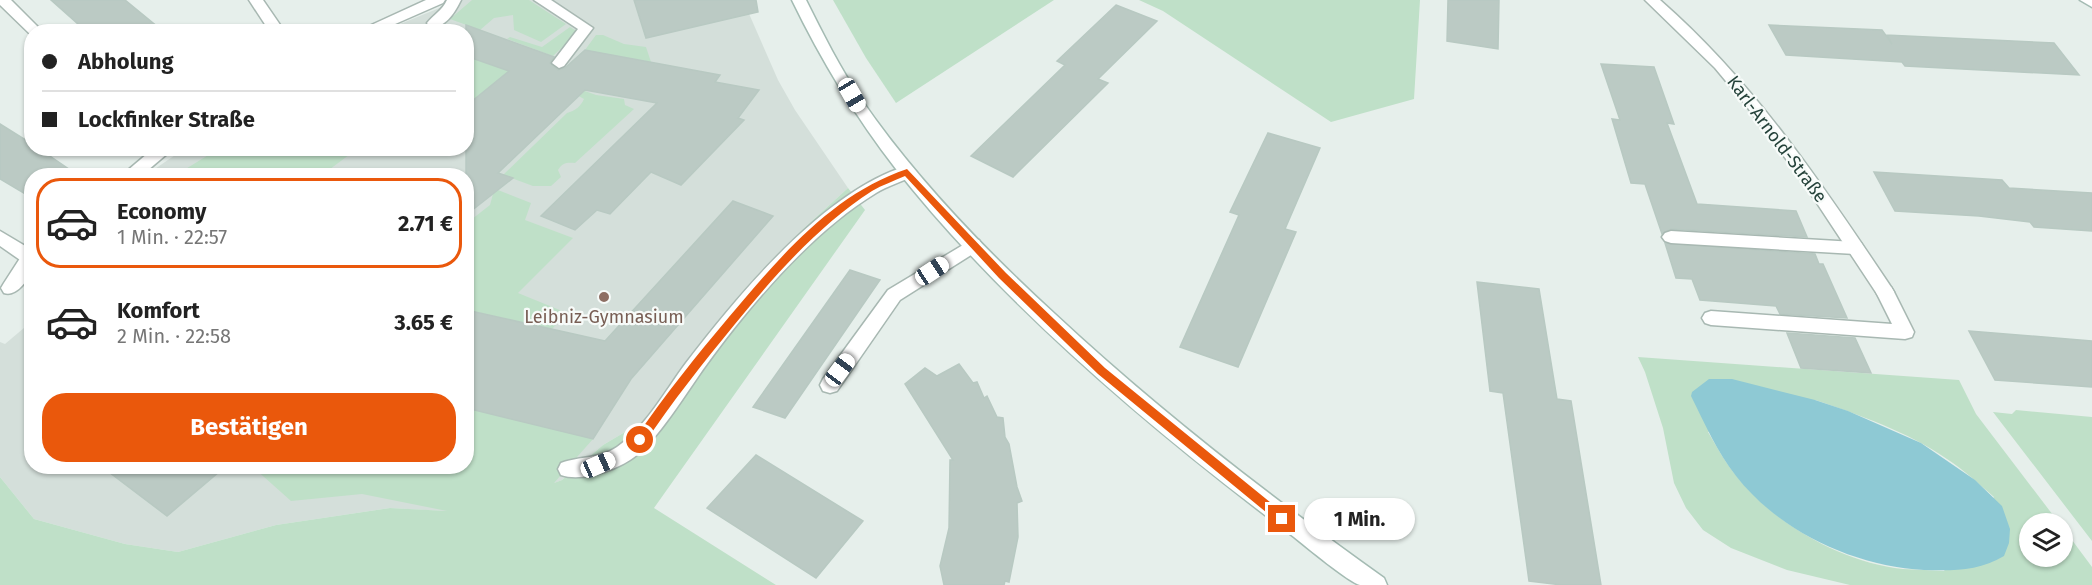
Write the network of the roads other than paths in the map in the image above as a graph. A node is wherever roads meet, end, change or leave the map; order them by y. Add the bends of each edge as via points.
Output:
1 (3, 0) edge
2 (256, 0) edge
3 (436, 0) edge
4 (454, 0) edge
5 (541, 0) edge
6 (799, 0) edge
7 (1652, 0) edge
8 (2086, 0) edge
9 (2092, 3) edge
10 (434, 23) dead end
11 (28, 24) edge
12 (272, 24) edge
13 (381, 24) edge
14 (559, 63) dead end
15 (155, 156) edge
16 (140, 168) edge
17 (907, 172) junction
18 (0, 237) edge
19 (1671, 237) dead end
20 (973, 245) junction
21 (1855, 248) junction
22 (24, 251) edge
23 (24, 263) edge
24 (5, 290) edge
25 (1711, 318) dead end
26 (830, 385) dead end
27 (568, 469) dead end
28 (1376, 585) edge

1 - 11 street
2 - 12 street
3 - 13 street
4 - 10 street via 448,13
5 - 14 street via 586,28
6 - 17 street via 862,112
7 - 21 street, Karl-Arnold-Straße via 1682,24 1746,92
8 - 9 street
15 - 16 street
17 - 20 street
17 - 27 street via 871,188 801,243 702,356 640,440 623,454 598,465
18 - 22 street
19 - 21 street
20 - 26 street via 894,295
20 - 28 street via 1102,371 1282,519
21 - 25 street, Karl-Arnold-Straße via 1885,292 1905,332
23 - 24 street

